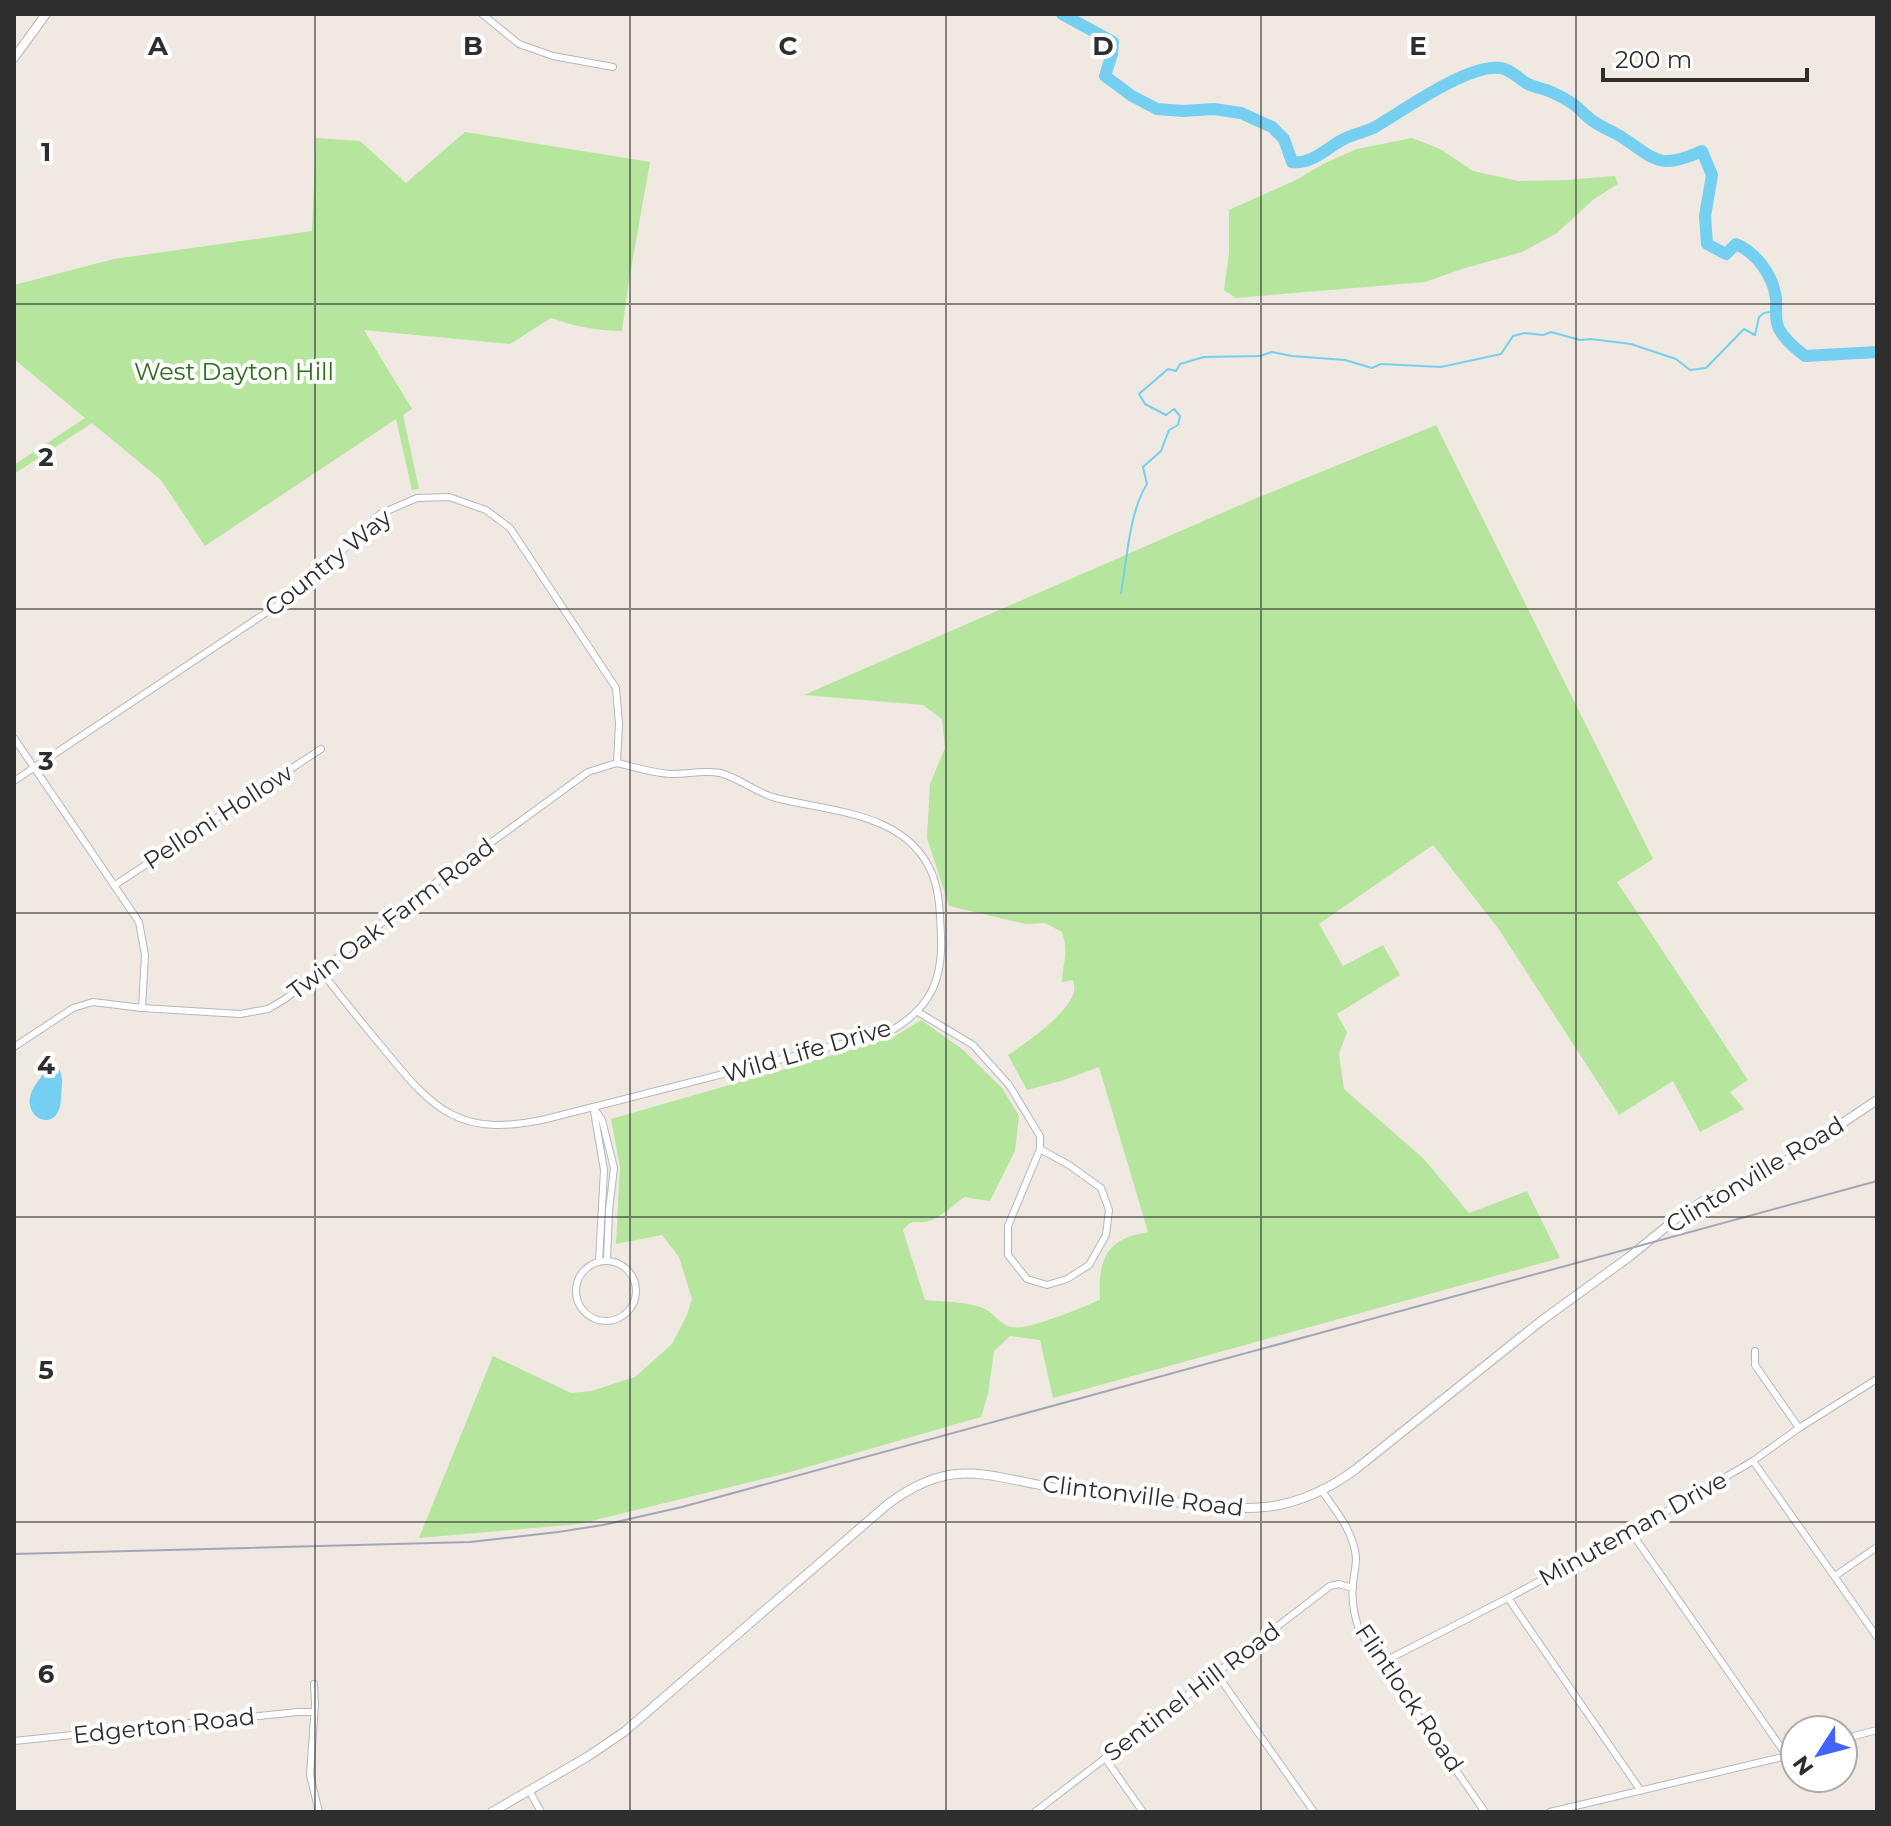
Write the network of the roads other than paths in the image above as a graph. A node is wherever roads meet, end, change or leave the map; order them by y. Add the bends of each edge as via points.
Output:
1 (46, 14) edge
2 (482, 14) edge
3 (14, 58) edge
4 (613, 67) dead end
5 (14, 738) edge
6 (321, 749) dead end
7 (617, 763) junction
8 (34, 768) junction
9 (14, 781) edge
10 (115, 885) junction
11 (321, 971) junction
12 (142, 1008) junction
13 (918, 1012) junction
14 (14, 1047) edge
15 (1877, 1100) edge
16 (593, 1107) junction
17 (1040, 1149) junction
18 (614, 1168) junction
19 (604, 1170) junction
20 (605, 1214) junction
21 (603, 1261) junction
22 (1755, 1351) dead end
23 (1877, 1379) edge
24 (1799, 1428) junction
25 (1753, 1461) junction
26 (1322, 1491) junction
27 (1631, 1532) junction
28 (1877, 1547) edge
29 (1835, 1576) junction
30 (1353, 1588) junction
31 (1508, 1598) junction
32 (1877, 1637) edge
33 (1381, 1663) junction
34 (1216, 1673) junction
35 (314, 1684) dead end
36 (314, 1712) junction
37 (14, 1741) edge
38 (1779, 1745) edge
39 (1105, 1758) junction
40 (1779, 1758) edge
41 (529, 1790) junction
42 (1641, 1791) junction
43 (319, 1812) edge
44 (492, 1812) edge
45 (541, 1812) edge
46 (1035, 1812) edge
47 (1143, 1812) edge
48 (1314, 1812) edge
49 (1485, 1812) edge
50 (1550, 1812) edge

1 - 3 street
2 - 4 street via 519,44
5 - 8 street
6 - 10 street, Pelloni Hollow
7 - 8 street, Country Way via 616,688 510,528 486,510 449,497 417,498 380,514 279,604
7 - 11 street, Twin Oak Farm Road via 588,772
7 - 13 street, Wild Life Drive via 671,774 723,774 775,798 869,818 909,842 930,868 940,912 938,978
8 - 9 street, Country Way
8 - 10 street
10 - 12 street via 139,922 145,955
11 - 12 street, Twin Oak Farm Road via 268,1009 240,1014
11 - 16 street, Wild Life Drive via 410,1082 449,1113 500,1127
12 - 14 street, Twin Oak Farm Road via 93,1002 73,1008
13 - 16 street, Wild Life Drive via 889,1032
13 - 17 street via 973,1045 1009,1085 1040,1136
15 - 26 street, Clintonville Road via 1797,1154 1682,1214
16 - 18 street via 602,1120
16 - 19 street
17 - 17 street via 1092,1179 1109,1210 1106,1235 1089,1265 1047,1285 1027,1279 1008,1255 1008,1226
18 - 19 street
18 - 20 street
19 - 20 street
20 - 21 street
21 - 21 street via 630,1272 637,1291 630,1310 605,1322 587,1315 575,1288 584,1270
22 - 24 street via 1755,1365
23 - 24 street, Minuteman Drive
24 - 25 street, Minuteman Drive
25 - 27 street, Minuteman Drive
25 - 29 street
26 - 30 street, Flintlock Road via 1352,1539
26 - 41 street, Clintonville Road via 1269,1508 1234,1509 1082,1492 980,1473 927,1480 888,1504 632,1726
27 - 31 street, Minuteman Drive
27 - 38 street
28 - 29 street
29 - 32 street
30 - 33 street, Flintlock Road via 1354,1616
30 - 34 street, Sentinel Hill Road via 1330,1586
31 - 33 street, Minuteman Drive
31 - 42 street
33 - 49 street, Flintlock Road
34 - 39 street, Sentinel Hill Road
34 - 48 street
35 - 36 street
36 - 37 street, Edgerton Road
36 - 43 street via 310,1775
39 - 46 street, Sentinel Hill Road
39 - 47 street
40 - 42 street
41 - 44 street, Clintonville Road
41 - 45 street
42 - 50 street

